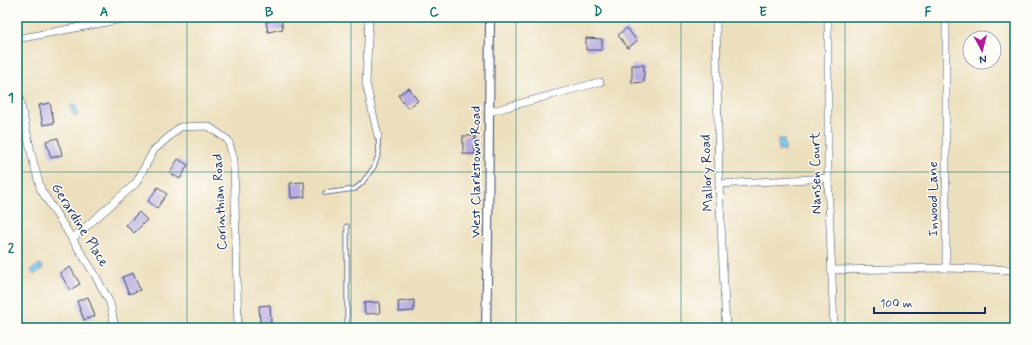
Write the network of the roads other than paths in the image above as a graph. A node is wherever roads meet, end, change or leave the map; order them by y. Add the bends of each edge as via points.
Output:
1 (130, 17) edge
2 (369, 17) edge
3 (490, 17) edge
4 (716, 17) edge
5 (828, 17) edge
6 (946, 17) edge
7 (17, 39) edge
8 (600, 82) dead end
9 (17, 87) edge
10 (489, 112) junction
11 (378, 136) joint
12 (828, 178) junction
13 (719, 184) junction
14 (325, 193) dead end
15 (347, 226) dead end
16 (72, 239) junction
17 (946, 268) junction
18 (832, 270) junction
19 (1015, 270) edge
20 (486, 327) edge
21 (115, 328) edge
22 (238, 328) edge
23 (347, 328) edge
24 (458, 328) edge
25 (726, 328) edge
26 (834, 328) edge

1 - 7 street
2 - 11 street via 366,83
3 - 10 street, West Clarkstown Road
4 - 13 street, Mallory Road
5 - 12 street, Nansen Court
6 - 17 street, Inwood Lane
8 - 10 street
9 - 16 street, Gerardine Place via 41,190
10 - 20 street, West Clarkstown Road
11 - 14 lane via 379,153 374,167 362,183 355,189
12 - 13 street
12 - 18 street, Nansen Court
13 - 25 street, Mallory Road
15 - 23 lane
16 - 21 street, Gerardine Place via 110,303
16 - 22 street, Corinthian Road via 136,183 154,150 180,127 208,126 228,140 234,160
17 - 18 street
17 - 19 street
18 - 26 street, Nansen Court
20 - 24 street

